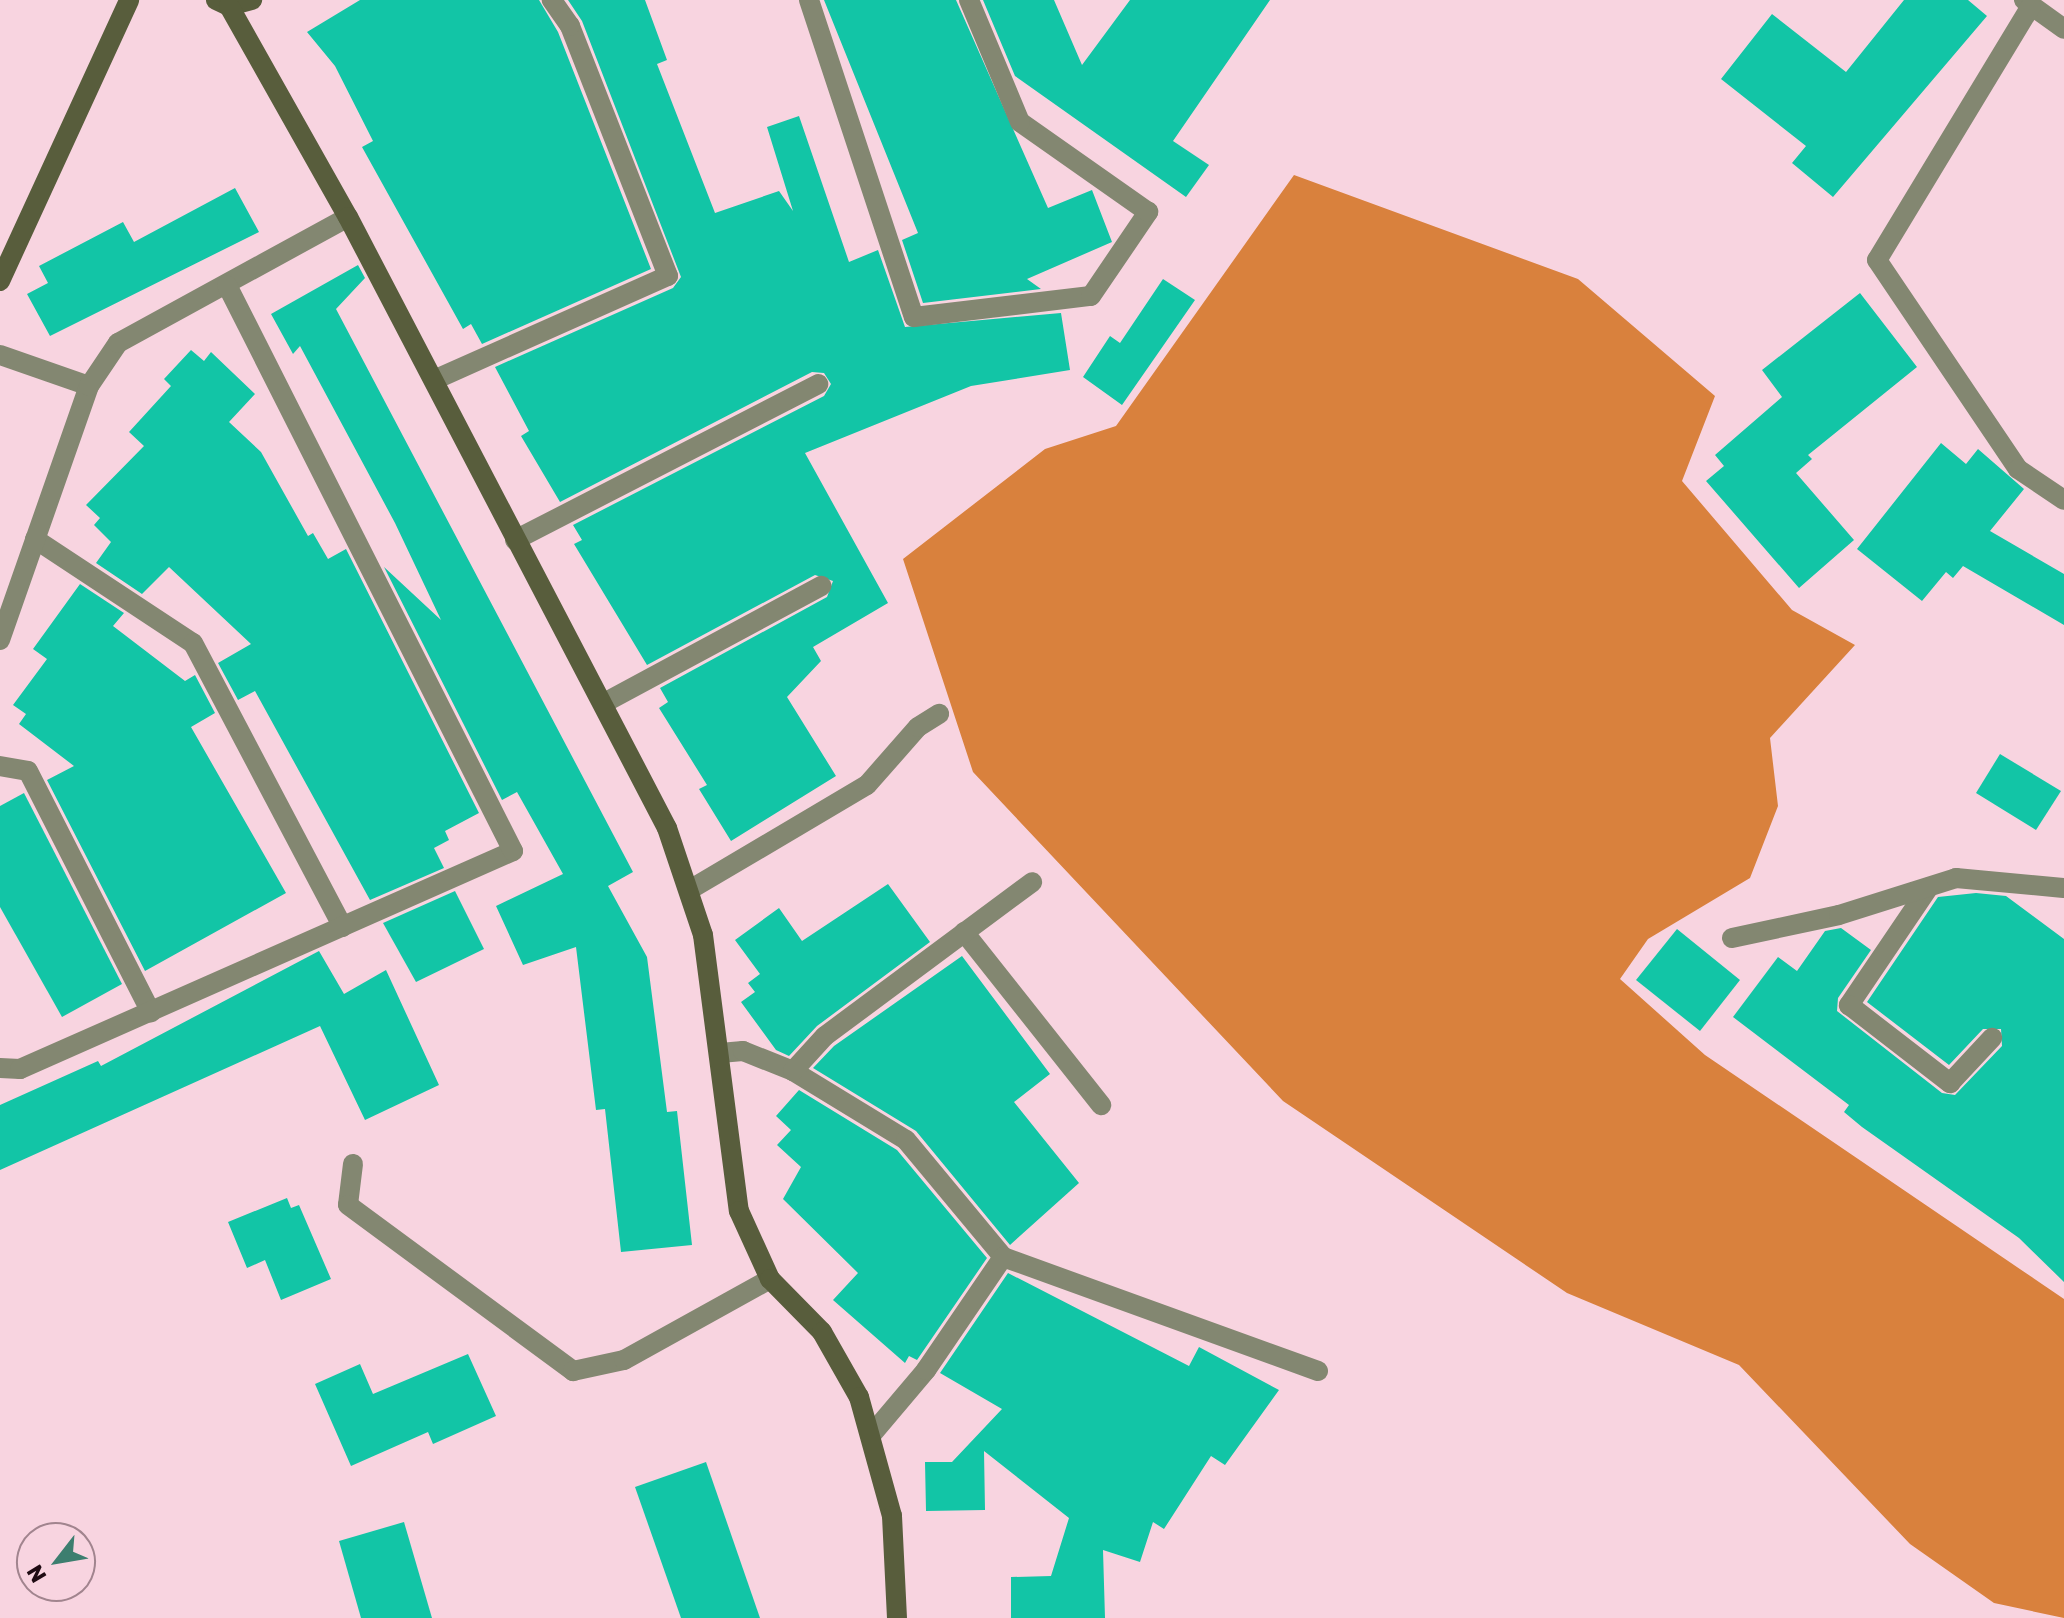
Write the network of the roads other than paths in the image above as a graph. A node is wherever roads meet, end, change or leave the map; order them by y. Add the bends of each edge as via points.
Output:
1 (129, 0) edge
2 (252, 0) edge
3 (552, 0) edge
4 (809, 0) edge
5 (969, 0) edge
6 (223, 3) edge
7 (2028, 3) edge
8 (2064, 29) edge
9 (348, 217) junction
10 (0, 281) edge
11 (227, 285) junction
12 (0, 355) edge
13 (434, 380) junction
14 (818, 384) dead end
15 (89, 386) junction
16 (2064, 500) edge
17 (35, 539) junction
18 (515, 540) junction
19 (821, 586) dead end
20 (0, 640) edge
21 (604, 703) junction
22 (939, 714) dead end
23 (0, 766) edge
24 (1032, 882) dead end
25 (1929, 887) junction
26 (2064, 888) edge
27 (691, 889) junction
28 (343, 927) junction
29 (964, 932) junction
30 (1732, 938) dead end
31 (151, 1012) junction
32 (1992, 1038) dead end
33 (720, 1053) junction
34 (0, 1068) edge
35 (793, 1071) junction
36 (1101, 1105) dead end
37 (353, 1164) dead end
38 (1003, 1257) junction
39 (770, 1279) junction
40 (1318, 1371) dead end
41 (872, 1434) junction
42 (897, 1618) edge

1 - 10 street
2 - 6 street
3 - 13 street via 570,26 668,276
4 - 5 street via 914,317 1091,296 1148,212 1020,122
6 - 9 street
7 - 8 street
7 - 16 street via 1877,260 2018,469
9 - 11 street
9 - 13 street
11 - 15 street via 118,343
11 - 28 street via 513,851
12 - 15 street
13 - 18 street
14 - 18 street
15 - 17 street
17 - 20 street
17 - 28 street via 193,643
18 - 21 street
19 - 21 street
21 - 27 street
22 - 27 street via 918,727 867,785
23 - 31 street via 28,771
24 - 29 street
25 - 26 street via 1956,878
25 - 30 street via 1839,915
25 - 32 street via 1849,1005 1950,1083
27 - 33 street
28 - 31 street
29 - 35 street via 825,1036
29 - 36 street
31 - 34 street via 20,1069
33 - 35 street via 743,1051
33 - 39 street via 737,1200
35 - 38 street via 906,1140
37 - 39 street via 348,1205 573,1371 624,1360
38 - 40 street
38 - 41 street via 926,1370
39 - 41 street via 822,1332
41 - 42 street via 892,1516

